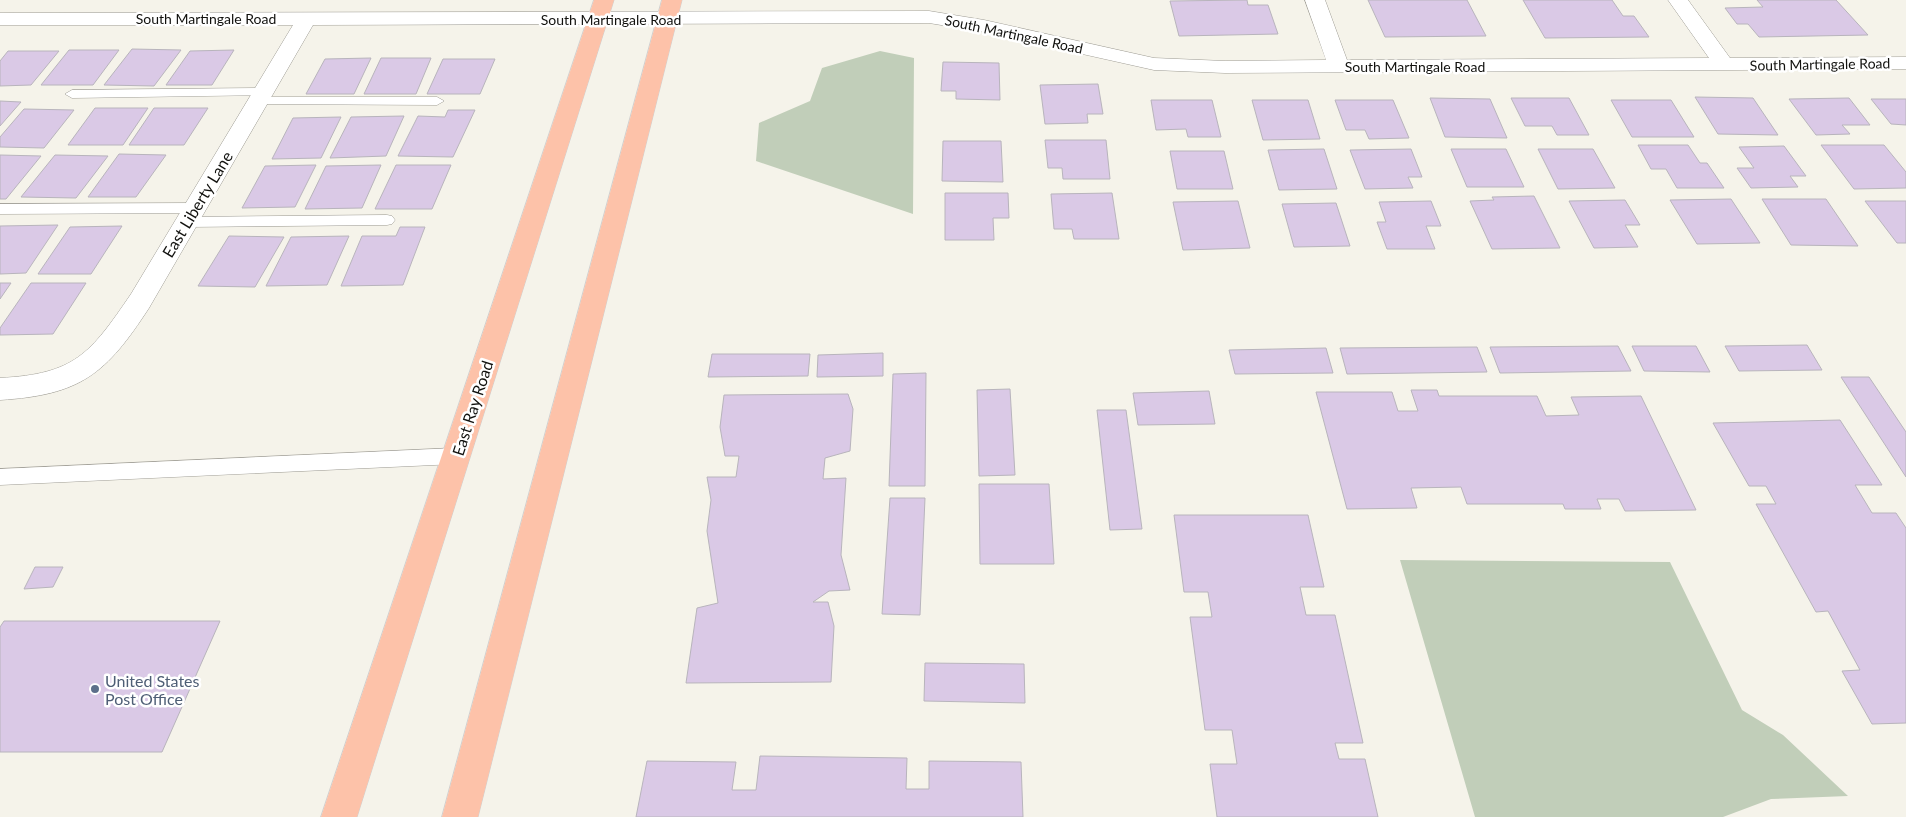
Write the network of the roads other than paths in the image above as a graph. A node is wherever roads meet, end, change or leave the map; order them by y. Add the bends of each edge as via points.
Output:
1 (1315, 0) edge
2 (1678, 0) edge
3 (929, 8) edge
4 (601, 10) edge
5 (670, 10) edge
6 (307, 18) junction
7 (0, 19) edge
8 (1906, 63) edge
9 (1724, 64) junction
10 (1339, 67) junction
11 (72, 94) dead end
12 (260, 97) junction
13 (437, 101) dead end
14 (0, 209) edge
15 (191, 215) junction
16 (387, 220) dead end
17 (0, 389) edge
18 (456, 456) junction
19 (0, 477) edge
20 (339, 817) edge
21 (460, 817) edge

1 - 10 street
2 - 9 street
3 - 5 street, South Martingale Road
3 - 10 street, South Martingale Road via 984,26 1154,64 1225,68
4 - 5 street, South Martingale Road
4 - 6 street, South Martingale Road
4 - 18 main road, East Ray Road
5 - 21 main road
6 - 7 street, South Martingale Road
6 - 12 street, East Liberty Lane
8 - 9 street, South Martingale Road
9 - 10 street, South Martingale Road
11 - 12 lane
12 - 13 lane
12 - 15 street, East Liberty Lane
14 - 15 lane
15 - 16 lane
15 - 17 street, East Liberty Lane via 117,336 102,354 70,376 37,387
18 - 19 lane
18 - 20 main road, East Ray Road

